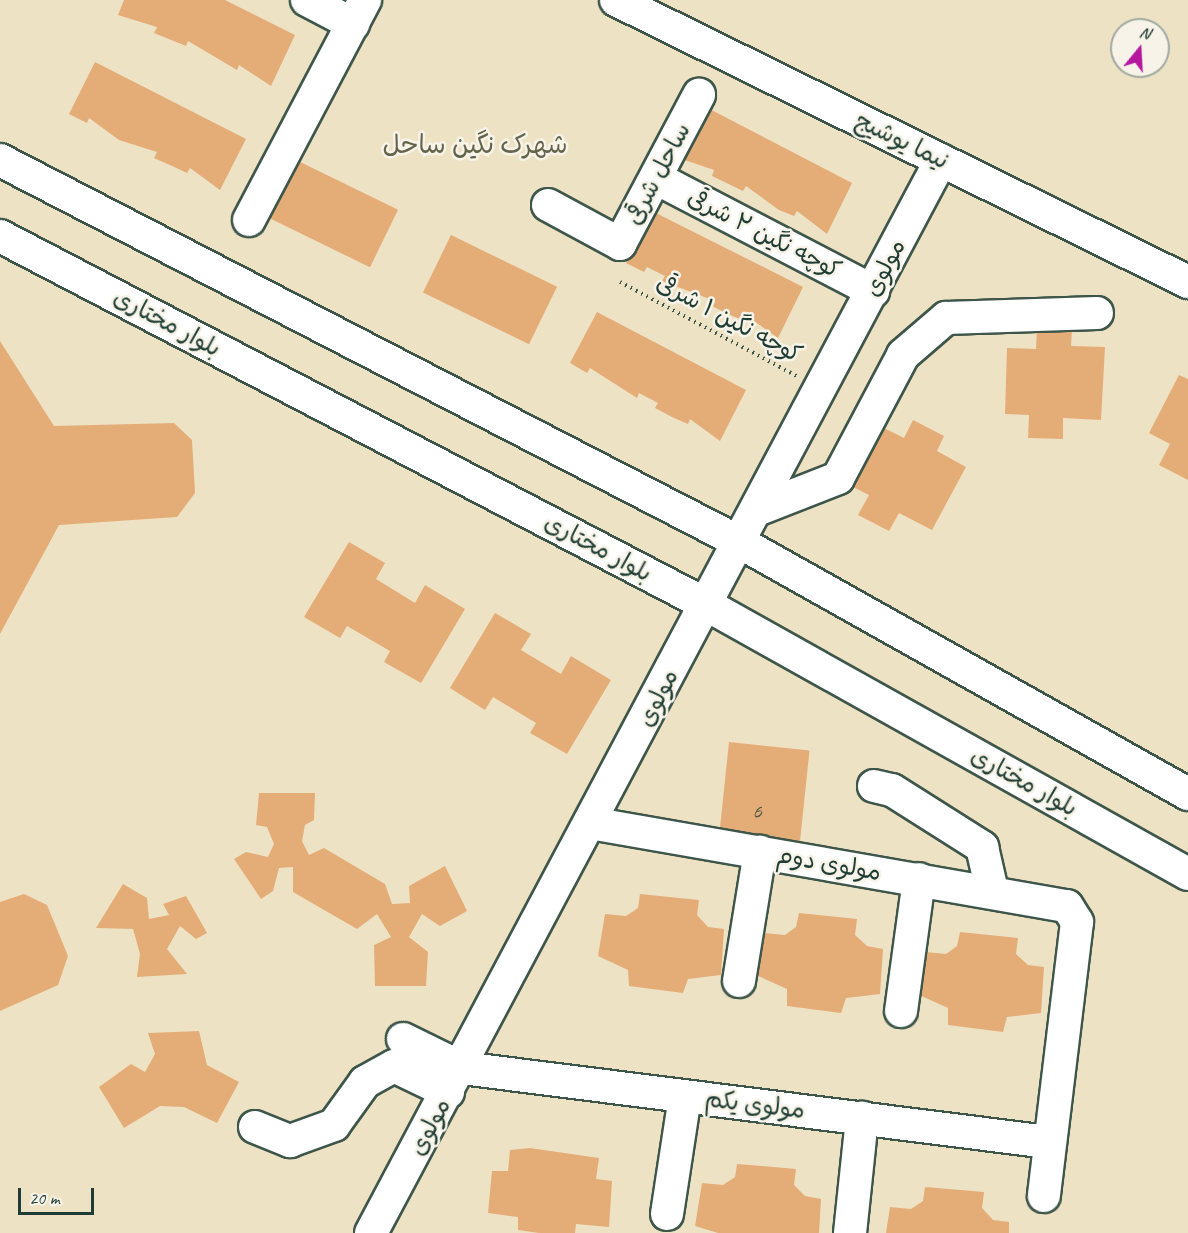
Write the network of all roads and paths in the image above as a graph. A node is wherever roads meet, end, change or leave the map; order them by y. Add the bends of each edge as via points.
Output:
1 (307, 0) edge
2 (616, 0) edge
3 (359, 12) edge
4 (699, 95) dead end
5 (0, 160) edge
6 (941, 160) junction
7 (656, 178) junction
8 (548, 205) dead end
9 (249, 220) dead end
10 (0, 236) edge
11 (620, 282) dead end
12 (1188, 282) edge
13 (873, 291) junction
14 (1097, 313) dead end
15 (822, 389) junction
16 (759, 509) junction
17 (741, 543) junction
18 (707, 605) junction
19 (874, 786) dead end
20 (1188, 794) edge
21 (590, 823) junction
22 (760, 852) junction
23 (1188, 874) edge
24 (919, 879) junction
25 (992, 891) junction
26 (739, 981) dead end
27 (901, 1011) dead end
28 (403, 1039) dead end
29 (455, 1080) junction
30 (685, 1096) junction
31 (862, 1119) junction
32 (255, 1127) dead end
33 (1048, 1142) junction
34 (1044, 1196) dead end
35 (668, 1214) dead end
36 (371, 1233) edge
37 (849, 1233) edge

1 - 3 street
2 - 6 street, نیما یوشیج
3 - 9 street
4 - 7 street, ساحل شرقی
5 - 17 street
6 - 12 street, نیما یوشیج
6 - 13 street, مولوی
7 - 8 street, ساحل شرقی via 620,244
7 - 13 street, کوچه نگین ۲ شرقی
10 - 18 street, بلوار مختاری
11 - 15 path, کوچه نگین ۱ شرقی
13 - 15 street, مولوی
14 - 16 street via 946,318 903,355 838,478
15 - 16 street, مولوی
16 - 17 street, مولوی
17 - 18 street, مولوی
17 - 20 street
18 - 21 street, مولوی
18 - 23 street, بلوار مختاری
19 - 25 street via 892,790 982,847
21 - 22 street, مولوی دوم
21 - 29 street, مولوی
22 - 24 street, مولوی دوم
22 - 26 street
24 - 25 street, مولوی دوم
24 - 27 street
25 - 33 street, مولوی دوم via 1067,906 1077,922
28 - 29 street
29 - 30 street, مولوی یکم
29 - 32 street via 394,1066 365,1082 334,1125 290,1141
29 - 36 street, مولوی
30 - 31 street, مولوی یکم
30 - 35 street
31 - 33 street, مولوی یکم
31 - 37 street
33 - 34 street

